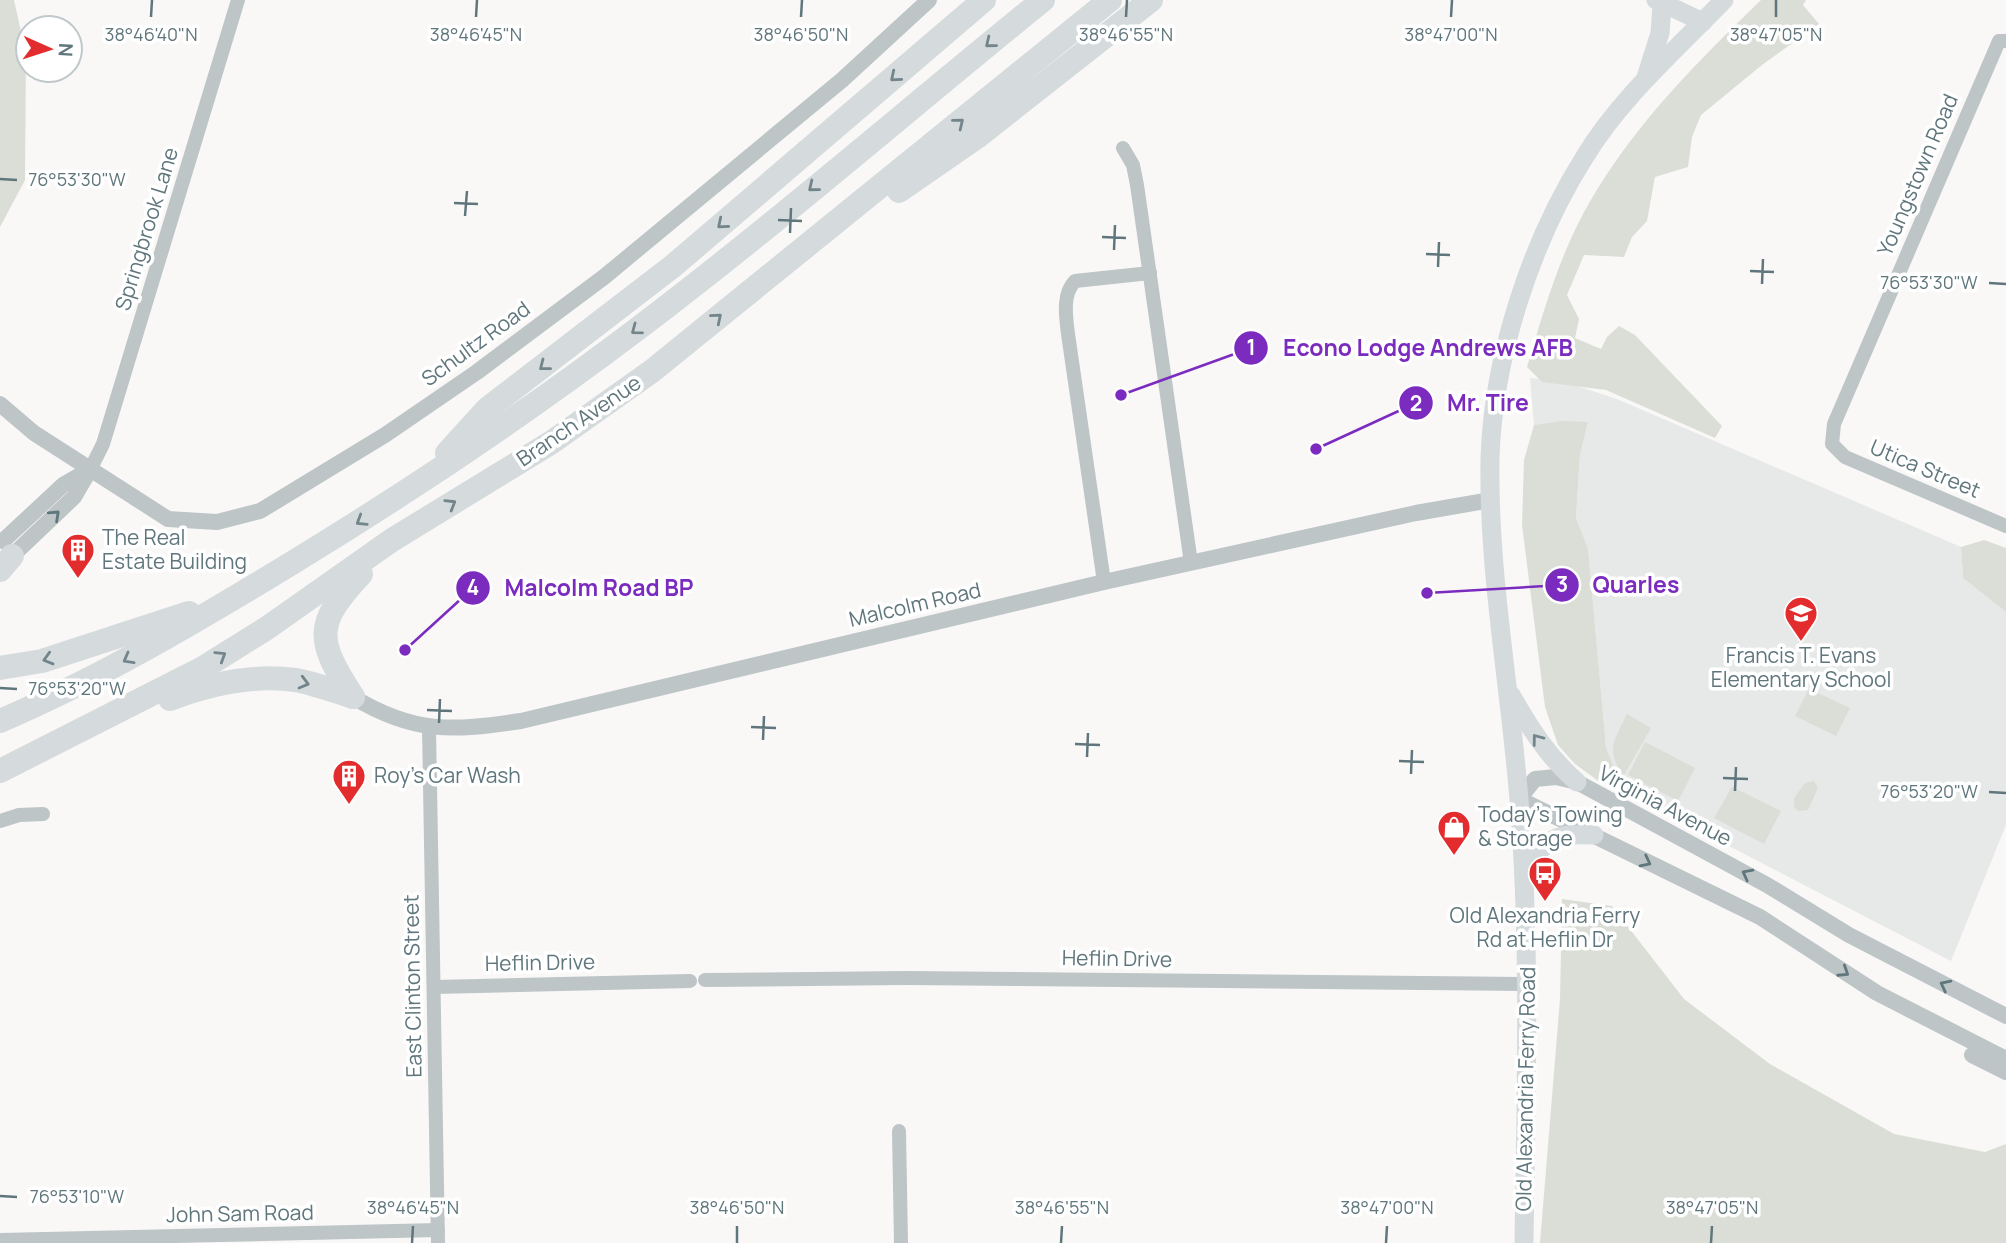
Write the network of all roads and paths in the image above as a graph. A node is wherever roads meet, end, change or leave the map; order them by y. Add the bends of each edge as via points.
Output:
1 (239, 0) edge
2 (929, 0) edge
3 (984, 0) edge
4 (1042, 0) edge
5 (1110, 0) edge
6 (1150, 0) edge
7 (1689, 0) edge
8 (1724, 0) edge
9 (1659, 2) edge
10 (1703, 22) junction
11 (2003, 41) edge
12 (1644, 82) junction
13 (1124, 148) dead end
14 (772, 272) junction
15 (1150, 273) junction
16 (0, 404) edge
17 (1832, 444) joint
18 (91, 468) junction
19 (419, 485) junction
20 (1490, 500) junction
21 (2006, 526) edge
22 (393, 540) junction
23 (4, 552) edge
24 (1191, 563) junction
25 (1104, 582) junction
26 (230, 601) junction
27 (0, 668) edge
28 (1507, 687) junction
29 (353, 697) junction
30 (0, 722) edge
31 (429, 728) junction
32 (52, 744) junction
33 (0, 771) edge
34 (1577, 782) junction
35 (1519, 799) junction
36 (43, 814) dead end
37 (0, 821) edge
38 (1594, 835) junction
39 (1524, 869) junction
40 (1529, 984) junction
41 (434, 987) junction
42 (1917, 1014) junction
43 (2006, 1016) edge
44 (2006, 1050) edge
45 (2006, 1059) edge
46 (2006, 1072) edge
47 (899, 1130) dead end
48 (438, 1237) edge
49 (0, 1240) edge
50 (39, 1241) edge
51 (901, 1243) edge
52 (1524, 1243) edge

1 - 18 street, Springbrook Lane via 103,444
2 - 18 street, Schultz Road via 842,80 604,277 385,435 260,511 217,522 169,519
3 -> 19 highway via 673,266 488,409
4 -> 19 highway, Branch Avenue via 645,323
14 -> 5 highway, Branch Avenue
6 - 14 highway via 977,136 863,217
7 - 10 main road
8 - 10 main road, Old Alexandria Ferry Road
9 - 10 main road
9 - 12 main road via 1660,33
10 - 12 main road, Old Alexandria Ferry Road
11 - 17 street, Youngstown Road via 1834,424
12 - 20 main road, Old Alexandria Ferry Road via 1584,157 1528,277 1508,338 1497,394
13 - 15 street via 1133,165
22 -> 14 highway, Branch Avenue via 552,442 652,372
15 - 24 street
15 - 25 street via 1075,281 1067,298 1068,334
16 - 18 street, Schultz Road via 34,433
17 - 21 street, Utica Street via 1861,465
18 - 23 street via 63,485
19 -> 26 highway, Branch Avenue
20 - 24 street, Malcolm Road
20 - 28 main road, Old Alexandria Ferry Road
22 - 29 highway via 328,616 323,643
32 -> 22 highway, Branch Avenue via 202,668
24 - 25 street, Malcolm Road
25 - 31 street, Malcolm Road via 520,720
26 -> 27 highway via 42,661
26 -> 30 highway, Branch Avenue via 117,665
34 -> 28 main road via 1550,757
28 - 35 main road, Old Alexandria Ferry Road
29 - 31 street, Malcolm Road via 391,717
32 -> 29 highway via 202,687 255,678 296,680
31 - 41 street, East Clinton Street
32 - 33 highway, Branch Avenue
34 - 35 street, Virginia Avenue via 1535,779
43 -> 34 street, Virginia Avenue via 1849,935
35 - 38 street
35 - 39 main road, Old Alexandria Ferry Road
36 - 37 street
38 - 39 main road via 1558,836
38 -> 42 street via 1760,917
39 - 40 main road, Old Alexandria Ferry Road
40 - 41 street, Heflin Drive via 906,978
40 - 52 main road, Old Alexandria Ferry Road
41 - 48 street, East Clinton Street
42 - 44 street
42 - 45 street
42 - 46 street via 1950,1044
47 - 51 street
48 - 50 street, John Sam Road
49 - 50 street, John Sam Road

